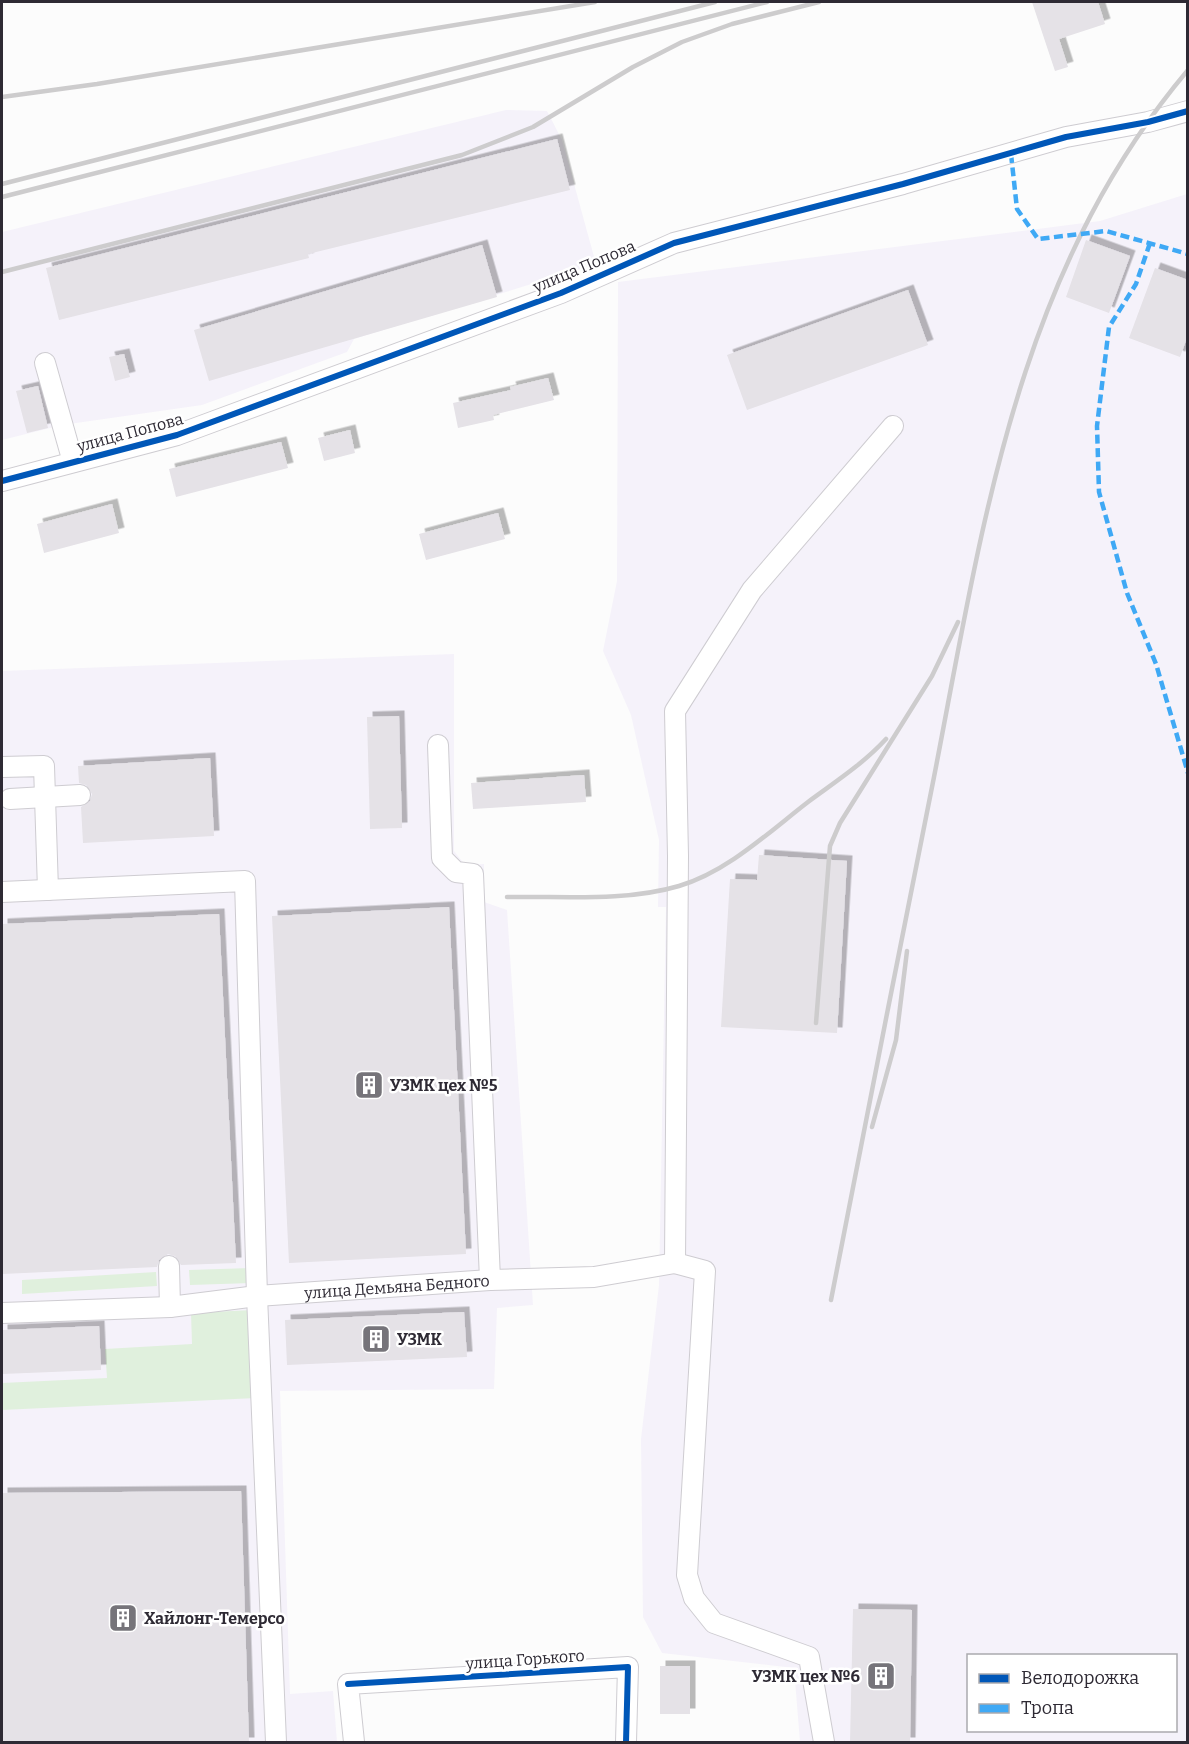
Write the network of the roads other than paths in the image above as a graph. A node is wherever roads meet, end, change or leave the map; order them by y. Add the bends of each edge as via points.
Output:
1 (1188, 111) edge
2 (45, 363) dead end
3 (893, 426) dead end
4 (73, 462) junction
5 (2, 481) edge
6 (438, 745) dead end
7 (2, 767) edge
8 (80, 795) dead end
9 (45, 797) junction
10 (10, 799) dead end
11 (48, 890) junction
12 (2, 892) edge
13 (675, 1263) junction
14 (169, 1266) dead end
15 (490, 1280) junction
16 (257, 1296) junction
17 (170, 1307) junction
18 (2, 1313) edge
19 (276, 1743) edge
20 (354, 1743) edge
21 (626, 1743) edge
22 (824, 1743) edge

1 - 4 street, улица Попова via 1066,137 674,243 561,292 297,392 177,435
2 - 4 street
3 - 13 street via 752,590 675,711
4 - 5 street, улица Попова
6 - 15 street, улица Демьяна Бедного via 442,858 456,872 473,874
7 - 9 street via 44,766
8 - 9 street
9 - 10 street
9 - 11 street
11 - 12 street
11 - 16 street via 245,882
13 - 15 street via 594,1277
13 - 22 street via 705,1271 687,1575 694,1598 714,1623 809,1657
14 - 17 street
15 - 16 street, улица Демьяна Бедного
16 - 17 street, улица Демьяна Бедного
16 - 19 street
17 - 18 street, улица Демьяна Бедного
20 - 21 street, улица Горького via 348,1684 628,1667

